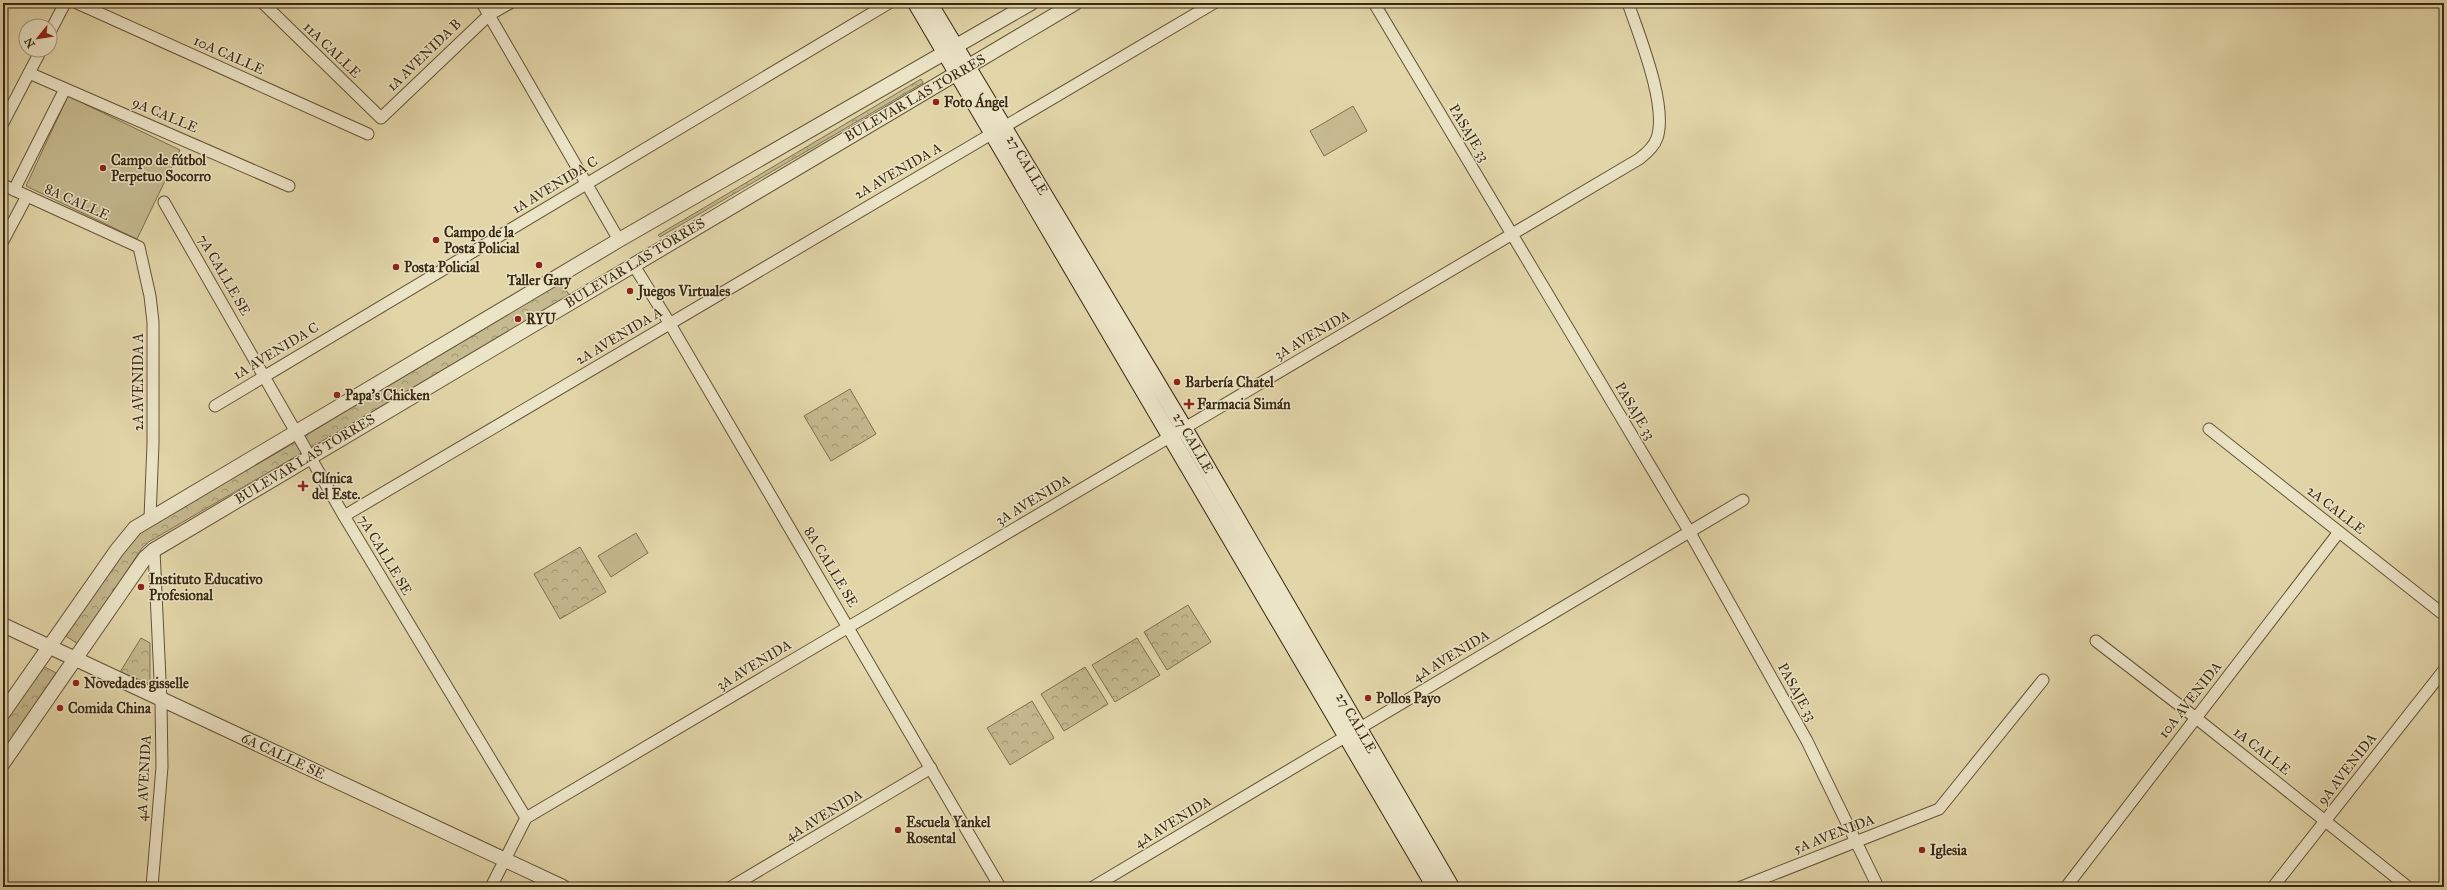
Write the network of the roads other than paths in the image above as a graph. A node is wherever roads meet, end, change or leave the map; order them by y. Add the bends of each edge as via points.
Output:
1 (65, 3) edge
2 (77, 3) edge
3 (263, 3) edge
4 (482, 3) edge
5 (510, 3) edge
6 (889, 3) edge
7 (916, 3) edge
8 (929, 3) edge
9 (1031, 3) edge
10 (1075, 3) edge
11 (1214, 3) edge
12 (1374, 3) edge
13 (1628, 3) edge
14 (489, 15) junction
15 (57, 18) edge
16 (945, 54) junction
17 (37, 58) edge
18 (963, 70) junction
19 (29, 73) junction
20 (65, 89) junction
21 (381, 118) joint
22 (3, 123) edge
23 (998, 130) junction
24 (368, 134) dead end
25 (586, 184) junction
26 (3, 185) edge
27 (289, 186) dead end
28 (14, 190) junction
29 (27, 196) junction
30 (164, 202) dead end
31 (1511, 234) junction
32 (619, 240) junction
33 (3, 241) edge
34 (139, 247) joint
35 (633, 264) junction
36 (670, 324) junction
37 (264, 376) junction
38 (215, 406) dead end
39 (2209, 429) dead end
40 (297, 432) junction
41 (1177, 432) junction
42 (310, 455) junction
43 (1743, 500) dead end
44 (344, 516) junction
45 (150, 518) junction
46 (1689, 532) junction
47 (2339, 532) junction
48 (154, 550) junction
49 (2444, 615) edge
50 (3, 625) edge
51 (849, 627) junction
52 (2096, 641) dead end
53 (49, 646) junction
54 (75, 658) junction
55 (2444, 670) edge
56 (2044, 680) dead end
57 (161, 701) junction
58 (3, 713) edge
59 (2196, 718) junction
60 (1353, 732) junction
61 (3, 763) edge
62 (931, 768) junction
63 (526, 818) junction
64 (2326, 820) junction
65 (1856, 842) junction
66 (504, 860) junction
67 (152, 887) edge
68 (491, 887) edge
69 (563, 887) edge
70 (731, 887) edge
71 (1000, 887) edge
72 (1093, 887) edge
73 (1435, 887) edge
74 (1452, 887) edge
75 (1741, 887) edge
76 (1878, 887) edge
77 (2066, 887) edge
78 (2273, 887) edge
79 (2408, 887) edge

1 - 15 street
2 - 24 street, 10A CALLE
3 - 21 street, 11A CALLE
4 - 14 street
5 - 14 street, 1A AVENIDA B
6 - 25 street, 1A AVENIDA C
7 - 16 main road, 27 CALLE
8 - 16 main road, 27 CALLE
9 - 16 street, BULEVAR LAS TORRES
10 - 18 street, BULEVAR LAS TORRES
11 - 23 street, 2A AVENIDA A
12 - 31 street, PASAJE 33
13 - 31 street, 3A AVENIDA via 1654,85 1660,123 1654,145 1639,159
14 - 21 street, 1A AVENIDA B
14 - 25 street
16 - 18 main road, 27 CALLE
16 - 32 street, BULEVAR LAS TORRES
17 - 19 street
18 - 23 main road, 27 CALLE
18 - 35 street, BULEVAR LAS TORRES
19 - 20 street, 9A CALLE
19 - 22 street
20 - 27 street, 9A CALLE
20 - 28 street
23 - 36 street, 2A AVENIDA A
23 - 41 main road, 27 CALLE
25 - 32 street
25 - 37 street, 1A AVENIDA C
26 - 28 street, 8A CALLE
28 - 29 street, 8A CALLE
29 - 33 street
29 - 34 street, 8A CALLE
30 - 37 street, 7A CALLE SE
31 - 41 street, 3A AVENIDA
31 - 46 street, PASAJE 33
32 - 40 street, BULEVAR LAS TORRES
34 - 45 street, 2A AVENIDA A via 153,322
35 - 36 street, 8A CALLE SE
35 - 42 street, BULEVAR LAS TORRES
36 - 44 street, 2A AVENIDA A
36 - 51 street, 8A CALLE SE
37 - 38 street, 1A AVENIDA C
37 - 40 street, 7A CALLE SE
39 - 47 street, 2A CALLE
40 - 42 street, 7A CALLE SE
40 - 45 street, BULEVAR LAS TORRES
41 - 51 street, 3A AVENIDA
41 - 60 main road, 27 CALLE
42 - 44 street, 7A CALLE SE
42 - 48 street, BULEVAR LAS TORRES
43 - 46 street, 4A AVENIDA
44 - 63 street, 7A CALLE SE
45 - 53 street, BULEVAR LAS TORRES via 127,537
46 - 60 street, 4A AVENIDA
46 - 65 street, PASAJE 33 via 1807,741
47 - 49 street, 2A CALLE
47 - 59 street, 10A AVENIDA
48 - 54 street, BULEVAR LAS TORRES via 144,558
48 - 57 street, 4A AVENIDA
50 - 53 street, 6A CALLE SE
51 - 62 street, 8A CALLE SE
51 - 63 street, 3A AVENIDA
52 - 59 street, 1A CALLE
53 - 54 street, 6A CALLE SE
53 - 58 street, BULEVAR LAS TORRES
54 - 57 street, 6A CALLE SE
54 - 61 street, BULEVAR LAS TORRES
55 - 64 street, 9A AVENIDA
56 - 65 street, 5A AVENIDA via 1939,809
57 - 66 street, 6A CALLE SE
57 - 67 street, 4A AVENIDA via 162,767
59 - 64 street, 1A CALLE
59 - 77 street, 10A AVENIDA
60 - 72 street, 4A AVENIDA
60 - 73 main road, 27 CALLE
60 - 74 main road, 27 CALLE
62 - 70 street, 4A AVENIDA
62 - 71 street, 8A CALLE SE
63 - 66 street
64 - 78 street, 9A AVENIDA
64 - 79 street, 1A CALLE
65 - 75 street, 5A AVENIDA
65 - 76 street, PASAJE 33
66 - 68 street
66 - 69 street, 6A CALLE SE

